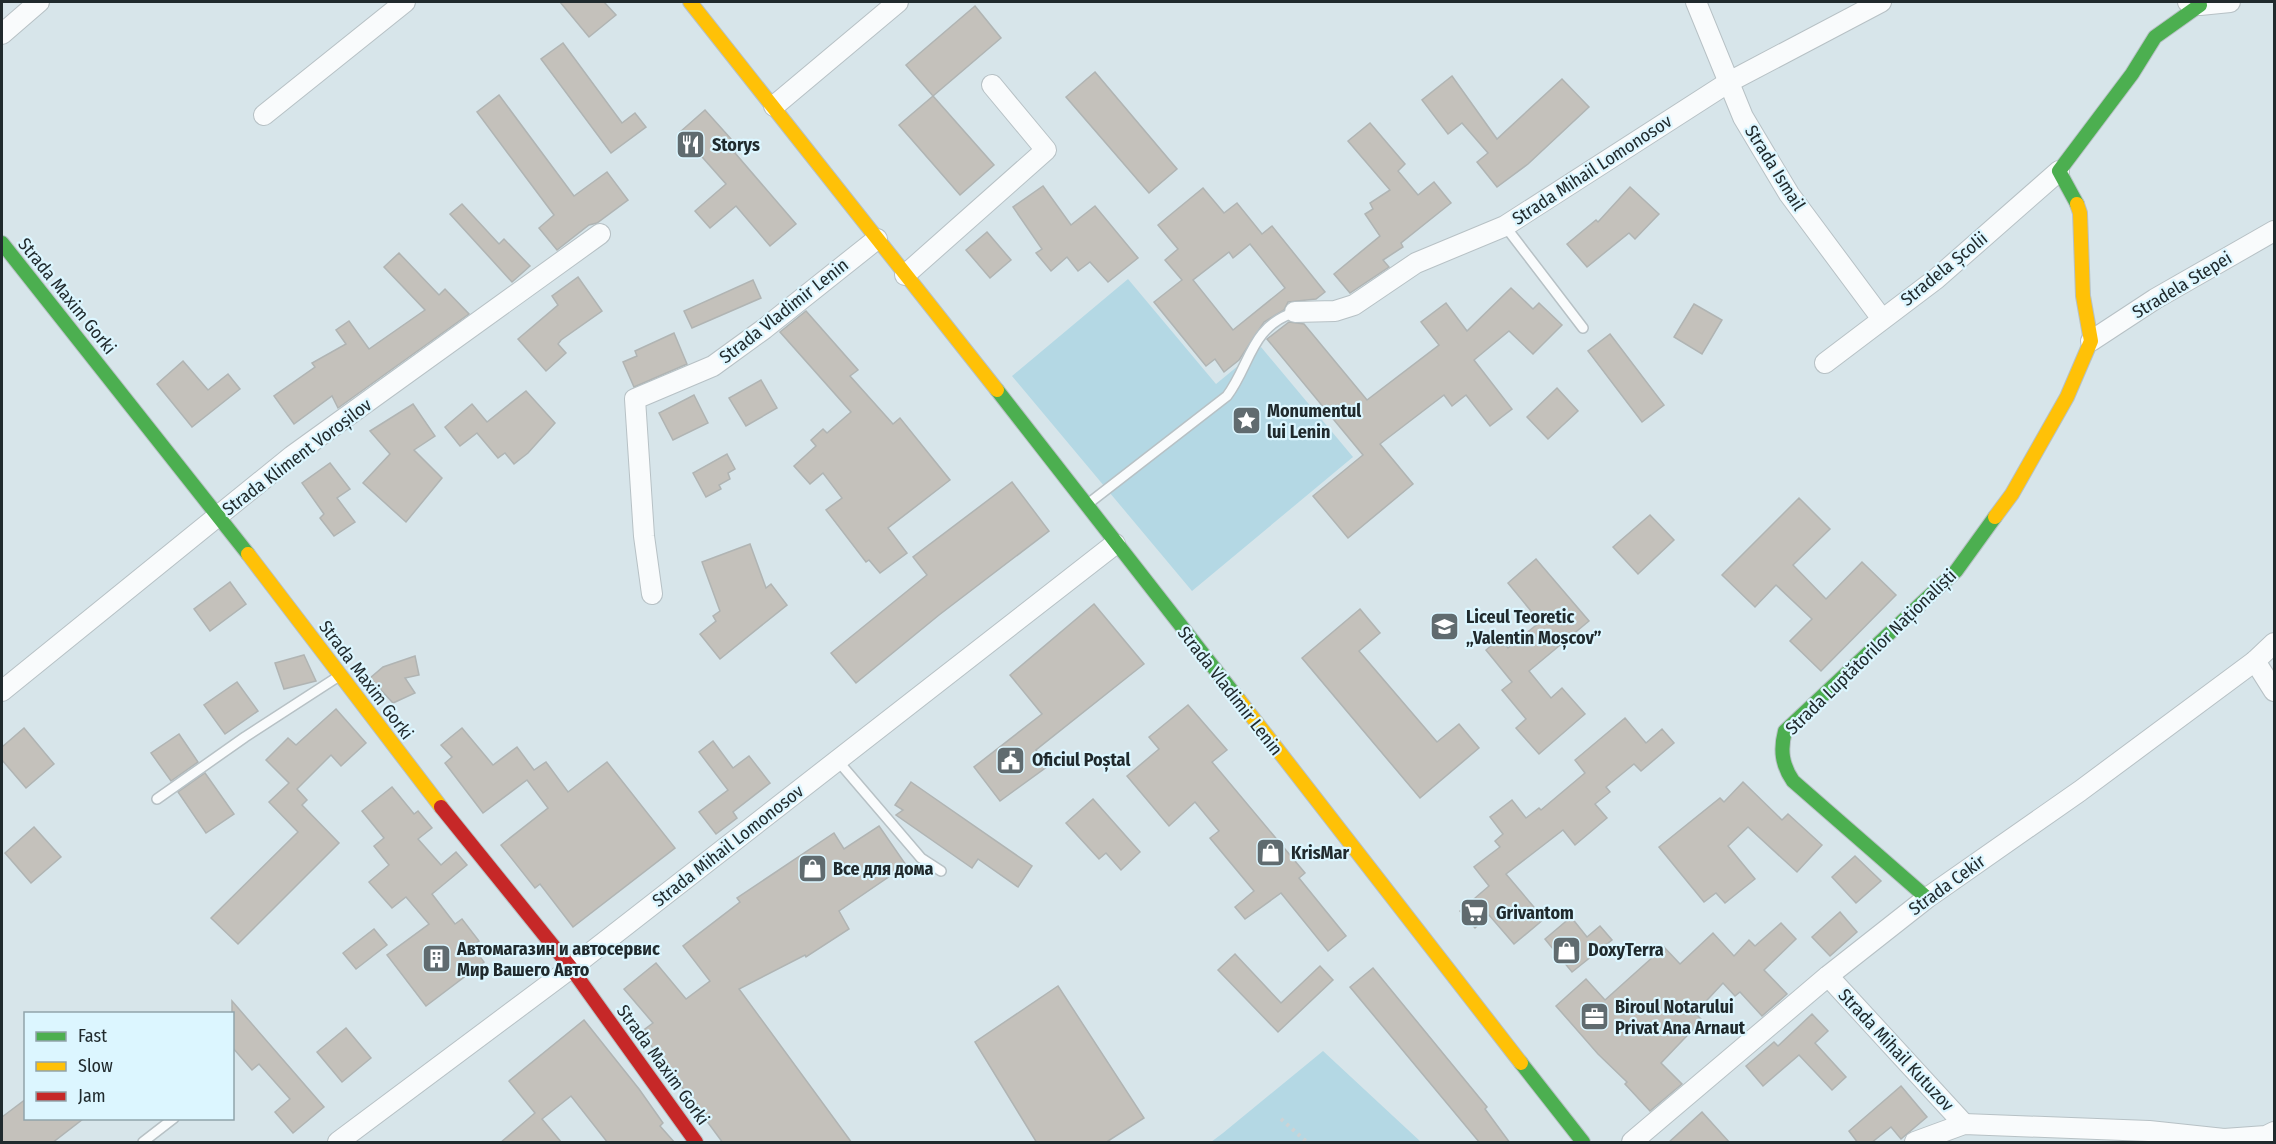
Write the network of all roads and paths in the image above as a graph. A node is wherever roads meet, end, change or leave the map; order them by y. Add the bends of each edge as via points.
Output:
1 (39, 2) edge
2 (405, 2) edge
3 (690, 2) edge
4 (898, 2) edge
5 (1696, 2) edge
6 (1881, 2) edge
7 (2230, 2) edge
8 (2194, 3) edge
9 (2, 34) edge
10 (1729, 82) junction
11 (992, 85) dead end
12 (774, 106) junction
13 (264, 114) dead end
14 (2059, 171) junction
15 (1505, 226) junction
16 (2274, 231) edge
17 (600, 234) dead end
18 (877, 239) junction
19 (2, 243) edge
20 (905, 275) junction
21 (1295, 312) joint
22 (1881, 319) junction
23 (1583, 328) dead end
24 (2091, 341) junction
25 (1825, 363) dead end
26 (1087, 505) junction
27 (219, 514) junction
28 (1115, 544) junction
29 (652, 594) dead end
30 (2274, 643) edge
31 (2255, 661) junction
32 (339, 676) junction
33 (2, 691) edge
34 (2274, 691) edge
35 (838, 761) junction
36 (157, 799) dead end
37 (941, 871) dead end
38 (1927, 898) junction
39 (571, 968) junction
40 (1828, 976) junction
41 (1281, 1119) dead end
42 (173, 1120) edge
43 (1964, 1124) junction
44 (2274, 1132) edge
45 (143, 1143) edge
46 (338, 1143) edge
47 (696, 1143) edge
48 (1307, 1143) edge
49 (1583, 1143) edge
50 (1632, 1143) edge
51 (1915, 1143) edge

1 - 9 street
2 - 13 street
3 - 12 street, Strada Vladimir Lenin
4 - 12 street
5 - 10 street, Strada Ismail
6 - 10 street, Strada Mihail Lomonosov
7 - 8 street
8 - 14 street via 2155,37
10 - 15 street, Strada Mihail Lomonosov
10 - 22 street, Strada Ismail via 1743,117 1789,194
11 - 20 street via 1046,150
12 - 18 street, Strada Vladimir Lenin
14 - 22 street, Stradela Școlii via 1936,279
14 - 24 street via 2080,213 2083,296
15 - 21 street, Strada Mihail Lomonosov via 1416,263 1354,305 1335,311
15 - 23 lane
16 - 24 street, Stradela Stepei via 2155,299
17 - 27 street, Strada Kliment Voroșilov via 292,456
18 - 20 street, Strada Vladimir Lenin
18 - 29 street, Strada Vladimir Lenin via 713,366 635,399
19 - 27 street, Strada Maxim Gorki
20 - 26 street, Strada Vladimir Lenin
21 - 26 lane via 1284,316 1258,338 1227,396
22 - 25 street, Stradela Școlii
24 - 38 street, Strada Luptătorilor Naționaliști via 2067,397 2012,494 1956,571 1785,730 1781,758 1793,781
26 - 28 street, Strada Vladimir Lenin
27 - 32 street, Strada Maxim Gorki
27 - 33 street, Strada Kliment Voroșilov
28 - 35 street, Strada Mihail Lomonosov
28 - 49 street, Strada Vladimir Lenin
30 - 31 street, Strada Cekir
31 - 34 street
31 - 38 street, Strada Cekir
32 - 36 lane
32 - 39 street, Strada Maxim Gorki
35 - 37 lane via 921,858
35 - 39 street, Strada Mihail Lomonosov
38 - 40 street, Strada Cekir
39 - 46 street, Strada Mihail Lomonosov
39 - 47 street, Strada Maxim Gorki
40 - 43 street, Strada Mihail Kutuzov
40 - 50 street, Strada Cekir
41 - 48 path
42 - 45 lane
43 - 44 street, Strada Mihail Kutuzov via 2150,1131 2224,1139
43 - 51 street, Strada Mihail Kutuzov

